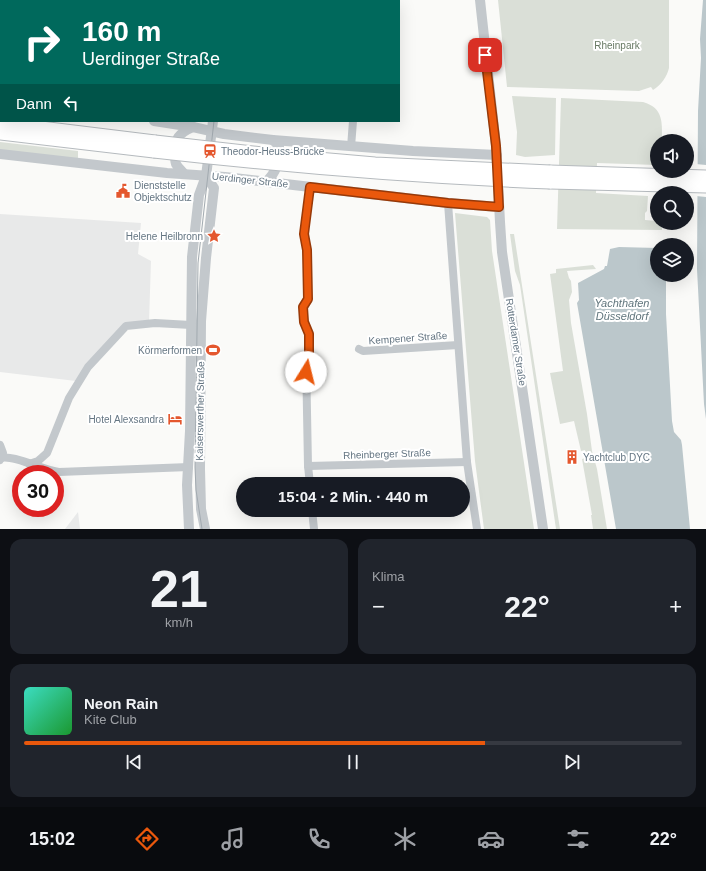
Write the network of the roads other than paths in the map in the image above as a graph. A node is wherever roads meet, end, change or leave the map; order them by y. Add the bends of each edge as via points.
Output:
1 (480, 0) edge
2 (160, 122) edge
3 (354, 122) edge
4 (0, 123) edge
5 (212, 126) edge
6 (193, 127) junction
7 (0, 133) edge
8 (273, 140) junction
9 (154, 146) junction
10 (352, 147) junction
11 (0, 154) edge
12 (497, 155) junction
13 (184, 174) junction
14 (206, 176) junction
15 (550, 177) junction
16 (706, 177) edge
17 (266, 182) junction
18 (706, 186) edge
19 (310, 187) junction
20 (448, 203) junction
21 (499, 207) junction
22 (191, 325) junction
23 (458, 345) junction
24 (359, 349) dead end
25 (0, 446) edge
26 (0, 459) edge
27 (467, 462) junction
28 (29, 464) junction
29 (308, 466) junction
30 (188, 467) junction
31 (309, 477) edge
32 (313, 517) edge
33 (189, 529) edge
34 (205, 529) edge
35 (314, 529) edge
36 (477, 529) edge
37 (543, 529) edge

1 - 12 street, Rotterdamer Straße
2 - 6 street
3 - 10 street
4 - 9 main road
5 - 6 street
5 - 8 street via 224,134
5 - 14 street, Kaiserswerther Straße
6 - 13 street via 180,134 174,144 175,160
7 - 9 main road
8 - 10 street
8 - 17 street via 279,146 277,169
9 - 15 main road, bridge
10 - 12 street
11 - 13 street, Uerdinger Straße
12 - 21 street, Rotterdamer Straße
13 - 14 street, Uerdinger Straße
14 - 17 street, Uerdinger Straße
14 - 22 street, Kaiserswerther Straße via 200,190 192,257
14 - 34 street, Kaiserswerther Straße via 214,188 201,321 200,469 201,509
15 - 16 main road
15 - 18 main road
17 - 19 street, Uerdinger Straße
19 - 20 street, Uerdinger Straße
19 - 29 street via 304,234 307,250 308,299 303,307 304,322 309,334 309,355 306,357
20 - 21 street, Uerdinger Straße
20 - 23 street
21 - 37 street, Rotterdamer Straße via 506,283
22 - 28 street via 155,323 126,326 88,367 68,398 47,453 38,462
22 - 30 street, Kaiserswerther Straße
23 - 24 street, Kempener Straße via 363,351
23 - 27 street
25 - 26 street via 3,453
26 - 28 street via 8,457
27 - 29 street, Rheinberger Straße
27 - 36 street
28 - 30 street via 59,472
29 - 31 street
30 - 33 street, Kaiserswerther Straße
32 - 35 street

